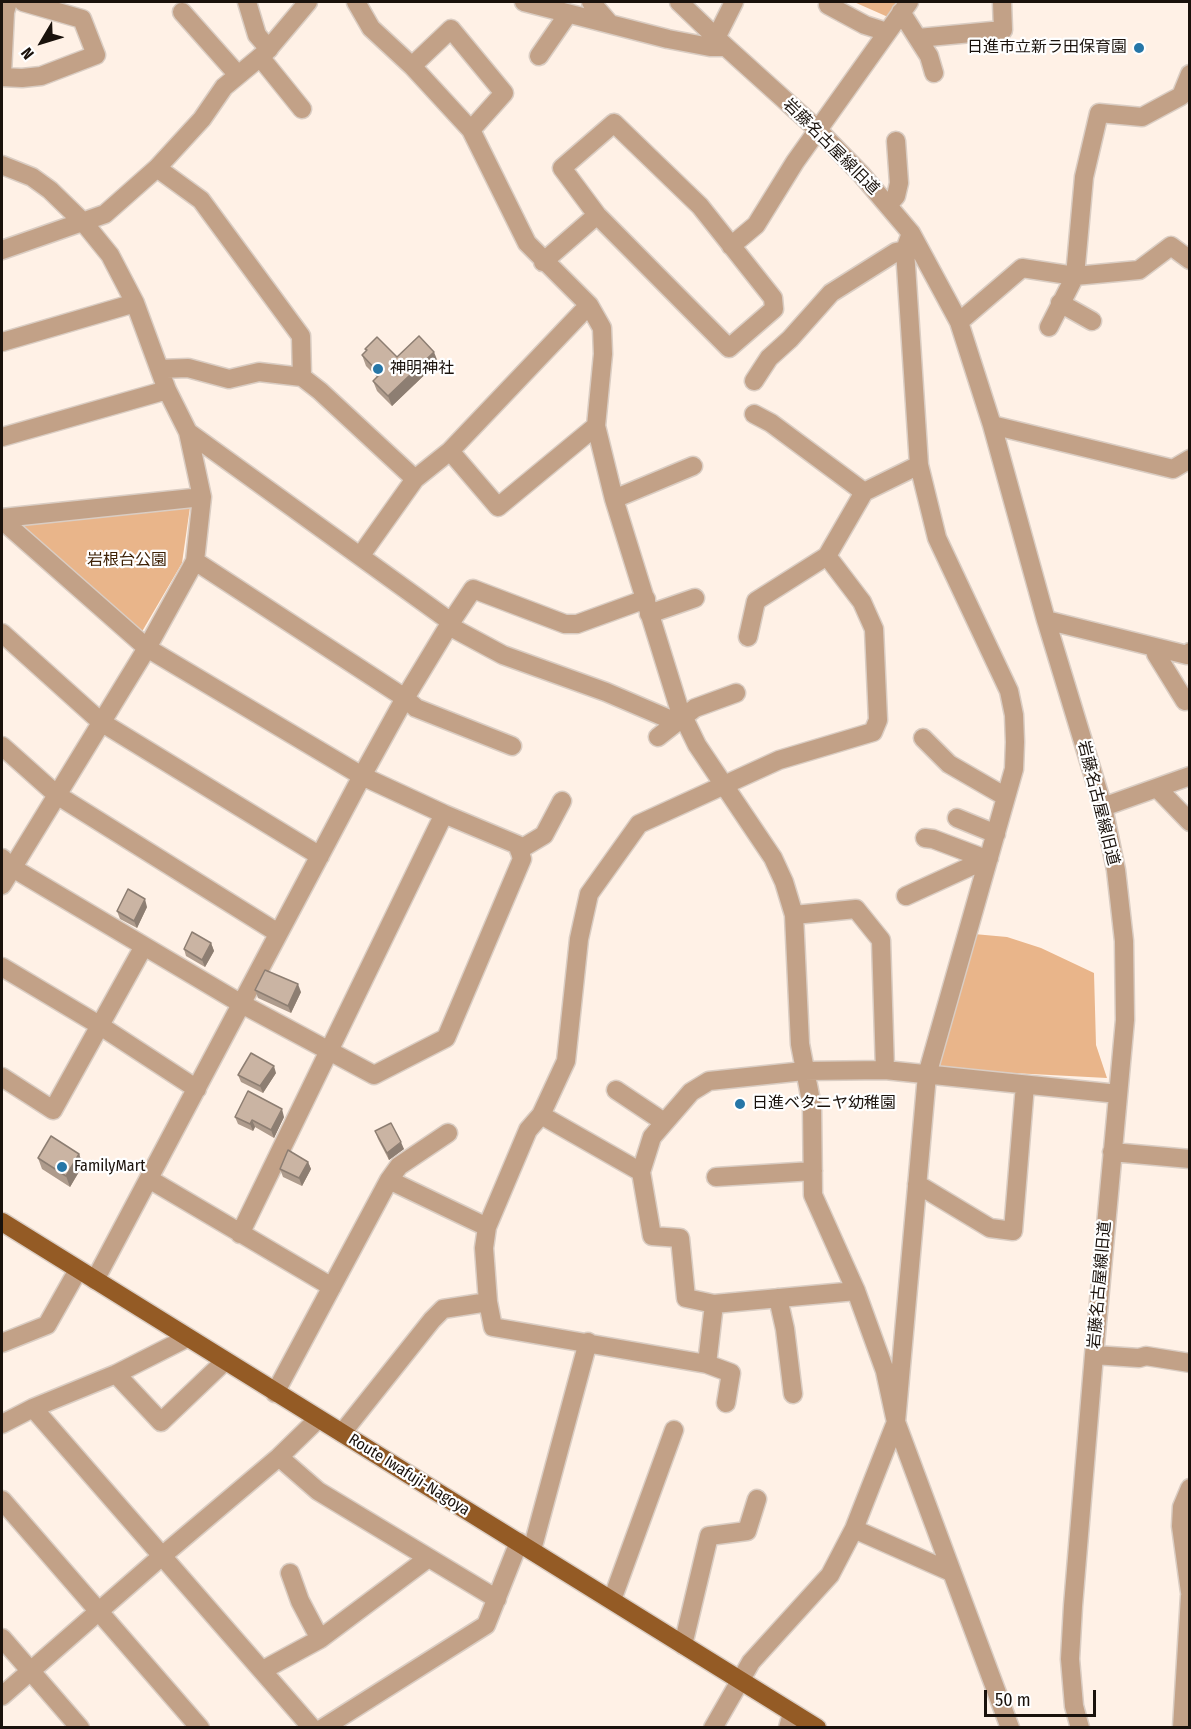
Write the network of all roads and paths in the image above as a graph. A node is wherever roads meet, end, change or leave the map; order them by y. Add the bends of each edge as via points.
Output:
1 (8, 2) edge
2 (23, 2) edge
3 (247, 2) edge
4 (308, 2) edge
5 (356, 2) edge
6 (524, 2) edge
7 (591, 2) edge
8 (679, 2) edge
9 (734, 2) edge
10 (1002, 2) edge
11 (828, 4) dead end
12 (905, 7) edge
13 (182, 12) dead end
14 (568, 14) junction
15 (610, 24) junction
16 (887, 32) junction
17 (918, 38) junction
18 (721, 42) junction
19 (264, 53) junction
20 (539, 56) dead end
21 (412, 66) junction
22 (934, 73) dead end
23 (1190, 74) edge
24 (238, 75) junction
25 (2, 76) edge
26 (302, 109) dead end
27 (471, 130) junction
28 (818, 130) junction
29 (896, 141) dead end
30 (2, 165) edge
31 (157, 168) junction
32 (888, 205) junction
33 (597, 215) junction
34 (84, 223) junction
35 (908, 242) junction
36 (732, 246) junction
37 (2, 250) edge
38 (1190, 260) edge
39 (543, 262) junction
40 (1075, 276) junction
41 (135, 303) junction
42 (1060, 303) junction
43 (589, 305) junction
44 (1092, 321) dead end
45 (959, 322) junction
46 (1049, 327) dead end
47 (2, 342) edge
48 (160, 369) junction
49 (302, 377) junction
50 (754, 381) dead end
51 (167, 390) junction
52 (754, 414) dead end
53 (992, 425) junction
54 (596, 426) junction
55 (188, 432) junction
56 (2, 437) edge
57 (450, 451) junction
58 (1190, 459) edge
59 (919, 465) junction
60 (693, 466) dead end
61 (415, 479) junction
62 (864, 492) junction
63 (202, 496) junction
64 (615, 499) junction
65 (2, 519) edge
66 (361, 555) junction
67 (827, 556) junction
68 (195, 561) junction
69 (695, 598) dead end
70 (648, 606) junction
71 (1046, 620) junction
72 (450, 624) junction
73 (2, 633) edge
74 (748, 637) dead end
75 (1155, 647) junction
76 (147, 648) junction
77 (1190, 652) edge
78 (739, 687) dead end
79 (405, 698) junction
80 (1185, 701) dead end
81 (678, 713) junction
82 (101, 722) junction
83 (658, 736) dead end
84 (923, 738) dead end
85 (2, 746) edge
86 (512, 746) dead end
87 (362, 776) junction
88 (1190, 776) edge
89 (723, 785) junction
90 (1157, 788) junction
91 (57, 795) junction
92 (1006, 797) junction
93 (562, 801) dead end
94 (1103, 807) junction
95 (444, 814) junction
96 (957, 818) dead end
97 (1190, 822) edge
98 (996, 834) junction
99 (925, 838) dead end
100 (519, 850) junction
101 (320, 856) junction
102 (986, 859) junction
103 (6, 862) edge
104 (2, 885) edge
105 (906, 896) dead end
106 (794, 915) junction
107 (278, 933) junction
108 (144, 946) junction
109 (2, 967) edge
110 (240, 1003) junction
111 (99, 1025) junction
112 (330, 1050) junction
113 (885, 1070) junction
114 (804, 1071) junction
115 (927, 1075) junction
116 (2, 1077) edge
117 (1025, 1085) junction
118 (197, 1089) junction
119 (616, 1090) dead end
120 (1118, 1094) junction
121 (541, 1114) junction
122 (664, 1122) junction
123 (448, 1133) dead end
124 (1112, 1152) junction
125 (1190, 1159) edge
126 (813, 1171) junction
127 (641, 1172) junction
128 (716, 1177) dead end
129 (149, 1179) junction
130 (389, 1180) junction
131 (917, 1184) junction
132 (2, 1222) edge
133 (487, 1227) junction
134 (240, 1234) junction
135 (78, 1270) junction
136 (94, 1280) junction
137 (332, 1287) junction
138 (856, 1291) junction
139 (778, 1298) junction
140 (488, 1302) junction
141 (714, 1304) junction
142 (187, 1338) junction
143 (588, 1342) junction
144 (2, 1343) edge
145 (1094, 1355) junction
146 (225, 1361) junction
147 (1190, 1363) edge
148 (707, 1364) junction
149 (116, 1374) junction
150 (275, 1393) junction
151 (793, 1394) dead end
152 (726, 1403) dead end
153 (33, 1408) junction
154 (318, 1419) junction
155 (896, 1422) junction
156 (2, 1424) edge
157 (674, 1430) dead end
158 (342, 1433) junction
159 (279, 1457) junction
160 (1190, 1488) edge
161 (757, 1498) dead end
162 (2, 1500) edge
163 (854, 1529) junction
164 (525, 1546) junction
165 (162, 1556) junction
166 (427, 1559) junction
167 (951, 1572) junction
168 (290, 1573) dead end
169 (1190, 1594) edge
170 (497, 1599) junction
171 (612, 1600) junction
172 (99, 1611) junction
173 (2, 1638) edge
174 (320, 1639) junction
175 (683, 1645) junction
176 (263, 1670) junction
177 (31, 1671) junction
178 (741, 1681) junction
179 (2, 1696) edge
180 (790, 1720) edge
181 (80, 1728) edge
182 (200, 1728) edge
183 (312, 1728) edge
184 (323, 1728) edge
185 (713, 1728) edge
186 (817, 1728) edge
187 (1010, 1728) edge
188 (1080, 1728) edge
189 (1182, 1728) edge

1 - 25 street
2 - 25 street via 81,18 96,56 41,76
3 - 19 street
4 - 19 street
5 - 21 street via 370,28
6 - 14 street
7 - 15 street
8 - 18 street, 岩藤名古屋線旧道
9 - 18 street
10 - 17 street via 1003,30
11 - 16 street via 865,25
12 - 16 street
12 - 17 street
13 - 24 street
14 - 15 street
14 - 20 street
15 - 18 street via 710,48
16 - 28 street
17 - 22 street
18 - 28 street, 岩藤名古屋線旧道
19 - 24 street
19 - 26 street
21 - 27 street
21 - 27 street via 450,29 504,93
23 - 40 street via 1181,96 1142,117 1099,113 1084,177
24 - 31 street
27 - 39 street via 526,243
28 - 32 street, 岩藤名古屋線旧道
28 - 36 street via 756,225
29 - 32 street via 899,183 896,196
30 - 34 street via 32,177
31 - 34 street via 105,214
31 - 49 street via 201,200 301,336
32 - 35 street, 岩藤名古屋線旧道
33 - 36 street via 562,168 614,123 700,206
33 - 36 street via 729,348 774,309 773,297
33 - 39 street
34 - 37 street
34 - 41 street via 110,255
35 - 45 street, 岩藤名古屋線旧道
35 - 50 street via 831,293 769,358
35 - 59 street
38 - 40 street via 1171,246 1139,270
39 - 43 street
40 - 42 street
40 - 45 street via 1022,268
41 - 47 street
41 - 48 street
42 - 44 street
42 - 46 street
43 - 54 street via 602,328
43 - 57 street
45 - 53 street, 岩藤名古屋線旧道
48 - 49 street via 188,368 229,379 259,372
48 - 51 street
49 - 61 street
51 - 55 street
51 - 56 street
52 - 62 street
53 - 58 street via 1173,469
53 - 71 street, 岩藤名古屋線旧道
54 - 57 street via 498,507
54 - 64 street
55 - 63 street
55 - 66 street
57 - 61 street
59 - 62 street
59 - 92 street via 937,538 1009,691 1016,742
60 - 64 street
61 - 66 street
62 - 67 street
63 - 65 street
63 - 68 street
64 - 70 street
65 - 76 street
66 - 72 street
67 - 74 street via 756,601
67 - 89 street via 862,602 874,629 878,720 873,732 778,760
68 - 76 street
68 - 79 street
69 - 70 street
70 - 72 street via 565,624 473,589
70 - 81 street
71 - 75 street
71 - 94 street, 岩藤名古屋線旧道
72 - 79 street
72 - 81 street via 503,655
73 - 82 street
75 - 77 street
75 - 80 street
76 - 82 street
76 - 87 street
78 - 81 street via 690,699
79 - 86 street via 416,708
79 - 87 street
81 - 83 street
81 - 89 street
82 - 91 street
82 - 101 street
84 - 92 street via 949,764
85 - 91 street
87 - 95 street
87 - 101 street
88 - 90 street
89 - 106 street via 773,858
89 - 121 street via 639,824 589,894 579,939 566,1061
90 - 94 street
90 - 97 street
91 - 103 street
91 - 107 street
92 - 98 street
93 - 100 street via 544,836
94 - 120 street, 岩藤名古屋線旧道 via 1116,870 1124,941 1125,1020
95 - 100 street via 518,844
95 - 112 street
96 - 98 street
98 - 102 street
99 - 102 street
100 - 112 street via 522,859 446,1038 374,1075
101 - 107 street
102 - 105 street
102 - 115 street
103 - 104 street
103 - 108 street
106 - 113 street via 856,909 881,940
106 - 114 street
107 - 110 street
108 - 110 street
108 - 111 street
109 - 111 street
110 - 112 street
110 - 118 street
111 - 116 street via 54,1110
111 - 118 street
112 - 134 street
113 - 114 street
113 - 115 street
114 - 122 street via 709,1081 691,1092
114 - 126 street via 812,1106
115 - 117 street
115 - 131 street
117 - 120 street
117 - 131 street via 1013,1231 990,1228
118 - 129 street
119 - 122 street
120 - 124 street, 岩藤名古屋線旧道
121 - 127 street
121 - 133 street via 528,1130
122 - 127 street via 652,1137
123 - 130 street via 399,1166
124 - 125 street
124 - 145 street, 岩藤名古屋線旧道
126 - 128 street
126 - 138 street via 813,1195
127 - 141 street via 652,1236 680,1238 686,1298
129 - 134 street
129 - 136 street
130 - 133 street
130 - 137 street
131 - 155 street
132 - 135 main road, Route Iwafuji-Nagoya
133 - 140 street via 484,1248
134 - 137 street
135 - 136 main road, Route Iwafuji-Nagoya
135 - 144 street via 47,1325
136 - 142 main road, Route Iwafuji-Nagoya
137 - 150 street
138 - 139 street
138 - 155 street via 885,1371
139 - 141 street
139 - 151 street
140 - 143 street via 493,1327
140 - 158 street via 443,1309
141 - 148 street
142 - 146 main road, Route Iwafuji-Nagoya
142 - 149 street
143 - 148 street
143 - 164 street
145 - 147 street via 1146,1356
145 - 188 street, 岩藤名古屋線旧道 via 1070,1659
146 - 149 street via 161,1422
146 - 150 main road, Route Iwafuji-Nagoya
148 - 152 street via 731,1374
149 - 153 street
150 - 154 main road, Route Iwafuji-Nagoya
153 - 156 street
153 - 165 street
154 - 158 main road, Route Iwafuji-Nagoya
154 - 159 street
155 - 163 street
155 - 167 street
157 - 171 street
158 - 164 main road, Route Iwafuji-Nagoya
159 - 165 street
159 - 166 street via 318,1491
160 - 169 street via 1182,1508 1181,1526
161 - 175 street via 747,1531 709,1536
162 - 172 street
163 - 167 street
163 - 178 street via 830,1575 751,1662
164 - 170 street
164 - 171 main road, Route Iwafuji-Nagoya
165 - 172 street
165 - 176 street
166 - 170 street
166 - 174 street
167 - 187 street
168 - 174 street
169 - 189 street
170 - 184 street via 486,1625
171 - 175 main road, Route Iwafuji-Nagoya
172 - 177 street
172 - 182 street
173 - 177 street
174 - 176 street
175 - 178 main road, Route Iwafuji-Nagoya
176 - 183 street
177 - 179 street
177 - 181 street
178 - 180 main road, Route Iwafuji-Nagoya
178 - 185 street
180 - 186 main road, Route Iwafuji-Nagoya

